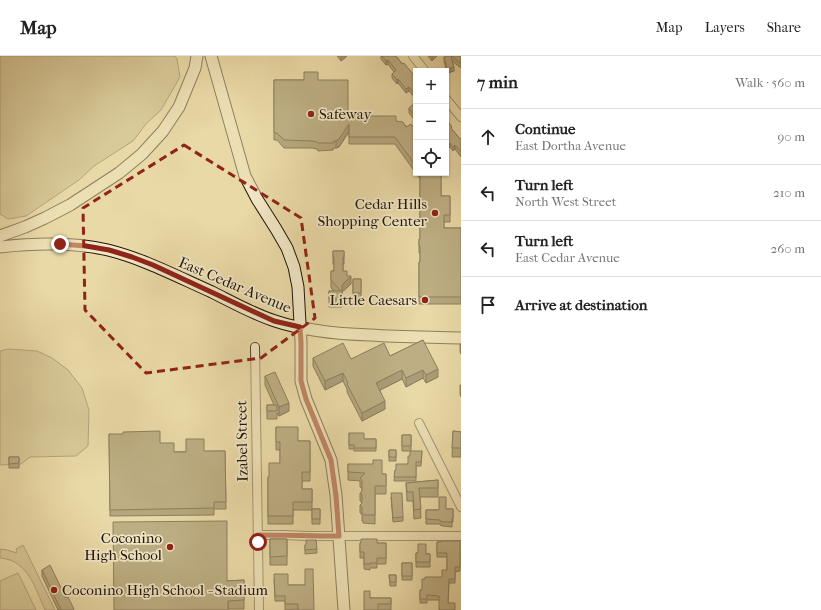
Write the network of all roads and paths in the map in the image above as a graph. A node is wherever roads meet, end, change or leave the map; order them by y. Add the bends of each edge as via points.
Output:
1 (197, 56) edge
2 (211, 56) edge
3 (413, 56) edge
4 (423, 68) edge
5 (449, 103) edge
6 (461, 117) edge
7 (0, 236) edge
8 (0, 247) edge
9 (300, 327) junction
10 (461, 338) edge
11 (255, 347) dead end
12 (419, 423) dead end
13 (461, 507) edge
14 (258, 535) junction
15 (339, 536) junction
16 (461, 536) edge
17 (259, 610) edge
18 (344, 610) edge

1 - 7 street via 195,68 179,107 163,131 142,154 119,173 70,205
2 - 9 street via 245,176 256,199 287,248 294,266
3 - 4 street
5 - 6 street
8 - 9 street, East Cedar Avenue via 60,244 109,250 153,265 274,321
9 - 10 street, East Cedar Avenue via 334,333
9 - 15 street via 301,381 331,460
11 - 14 street, Izabel Street
12 - 13 street
14 - 15 street
14 - 17 street, Izabel Street
15 - 16 street
15 - 18 street

